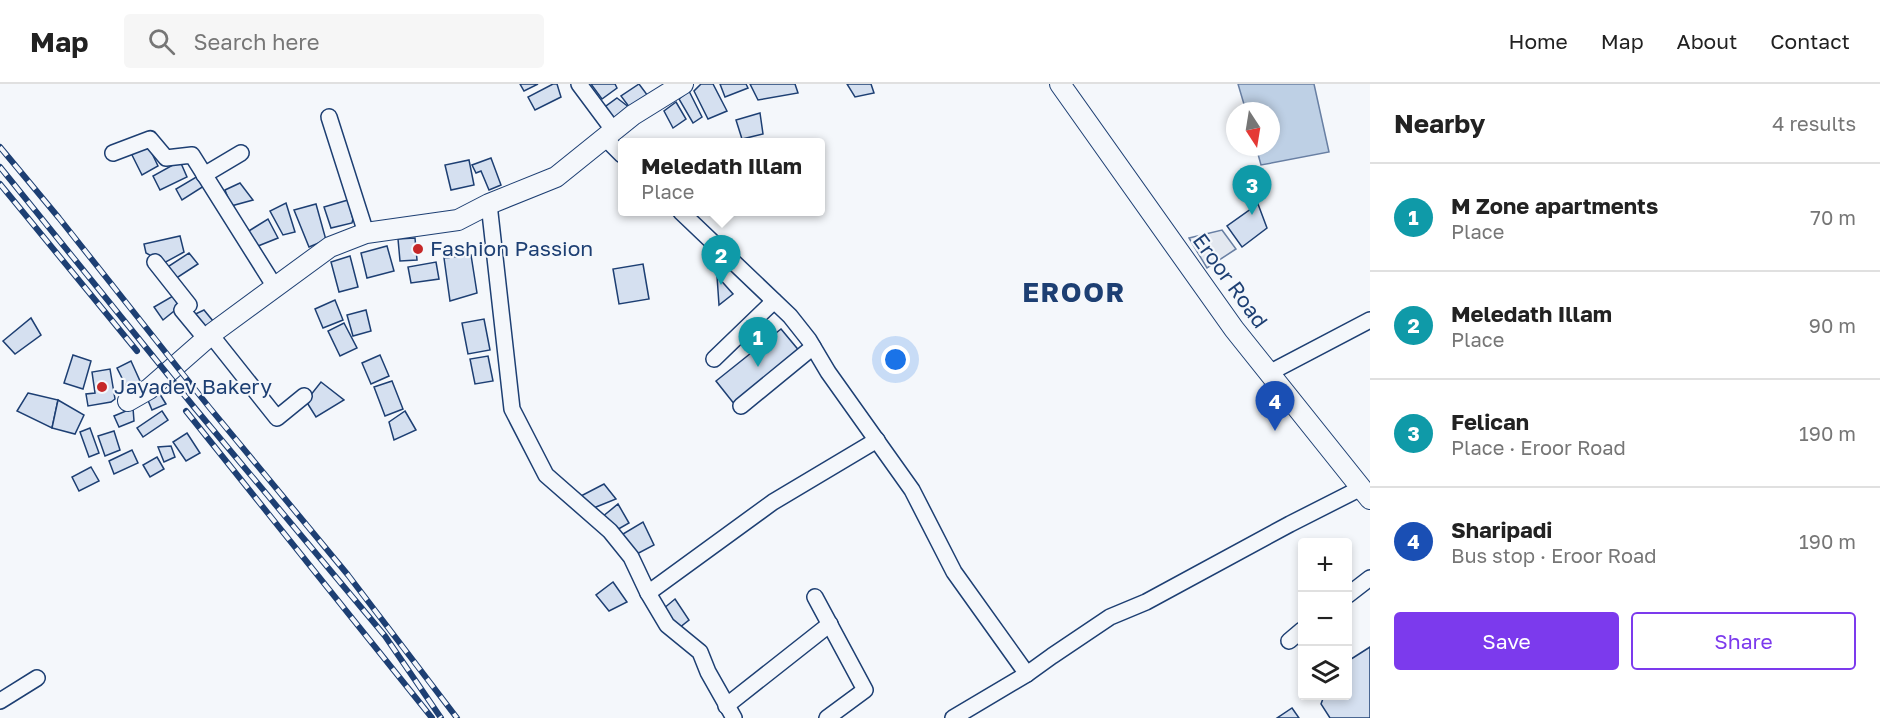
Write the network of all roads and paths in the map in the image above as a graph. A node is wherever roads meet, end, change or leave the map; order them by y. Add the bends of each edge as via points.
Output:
1 (579, 84) edge
2 (683, 84) edge
3 (1060, 84) edge
4 (329, 117) dead end
5 (610, 135) junction
6 (618, 148) edge
7 (113, 153) dead end
8 (241, 153) dead end
9 (204, 175) junction
10 (489, 204) junction
11 (685, 216) edge
12 (366, 233) junction
13 (155, 262) dead end
14 (274, 287) junction
15 (774, 301) junction
16 (1370, 320) edge
17 (208, 337) junction
18 (813, 347) junction
19 (714, 359) dead end
20 (1269, 373) junction
21 (304, 396) dead end
22 (128, 401) dead end
23 (741, 406) dead end
24 (877, 440) junction
25 (1365, 493) edge
26 (1370, 578) edge
27 (1352, 592) edge
28 (648, 593) junction
29 (815, 597) dead end
30 (830, 624) junction
31 (1298, 633) edge
32 (1289, 641) dead end
33 (1028, 674) junction
34 (37, 678) dead end
35 (0, 701) edge
36 (730, 712) edge
37 (828, 718) edge
38 (953, 718) edge

1 - 5 street
2 - 5 main road via 633,115
3 - 20 main road, Eroor Road
4 - 12 street
5 - 6 street
5 - 10 main road via 556,177
7 - 9 street via 150,139 166,158 192,155
8 - 9 street
9 - 14 street
10 - 12 main road via 458,220
10 - 28 street via 512,409 546,475 610,531 631,557
11 - 15 street
12 - 14 main road via 330,247
13 - 17 street via 189,305 182,310
14 - 17 main road
15 - 18 street
15 - 19 street
16 - 20 street
17 - 21 street via 277,418
17 - 22 main road via 149,389
18 - 23 street
18 - 24 street
20 - 25 main road, Eroor Road
24 - 28 street via 773,502
24 - 33 street via 912,490 954,572
25 - 33 street via 1290,524 1146,602 1110,617
26 - 27 street
28 - 36 street via 667,625 700,652
29 - 30 street
30 - 36 street
30 - 37 street via 865,690
31 - 32 street
33 - 38 street
34 - 35 street

